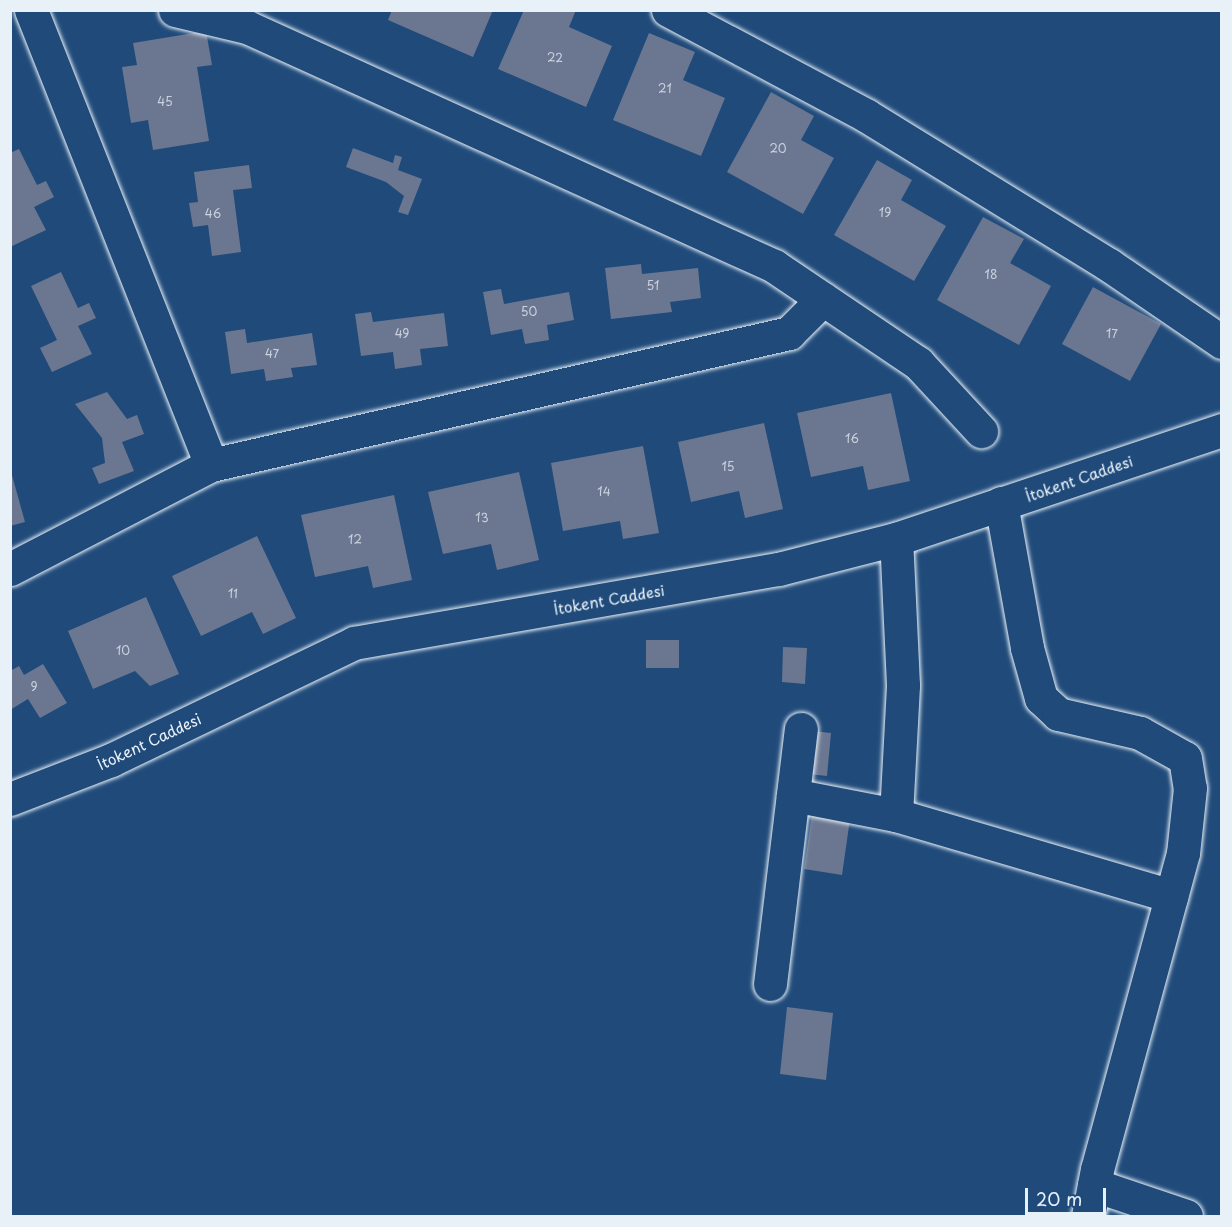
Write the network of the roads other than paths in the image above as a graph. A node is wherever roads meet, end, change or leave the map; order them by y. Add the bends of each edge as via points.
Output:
1 (31, 10) edge
2 (175, 10) edge
3 (668, 10) edge
4 (824, 299) junction
5 (1221, 342) edge
6 (981, 430) dead end
7 (1221, 430) edge
8 (211, 465) junction
9 (1001, 503) junction
10 (896, 539) junction
11 (10, 569) edge
12 (801, 729) dead end
13 (793, 795) junction
14 (10, 799) edge
15 (896, 814) junction
16 (1171, 896) junction
17 (770, 984) dead end
18 (1094, 1185) junction
19 (1088, 1216) edge
20 (1186, 1216) edge

1 - 8 street
2 - 4 street via 247,27 774,266
3 - 5 street via 867,116 1109,265
4 - 6 street via 918,363
4 - 8 street via 789,333
7 - 9 street, İtokent Caddesi
8 - 11 street
9 - 10 street, İtokent Caddesi
9 - 16 street via 1041,698 1058,714 1140,733 1185,758 1190,788 1183,853
10 - 14 street, İtokent Caddesi via 779,569 354,643 111,760
10 - 15 street via 903,686
12 - 13 street
13 - 15 street
13 - 17 street
15 - 16 street
16 - 18 street
18 - 19 street
18 - 20 street

